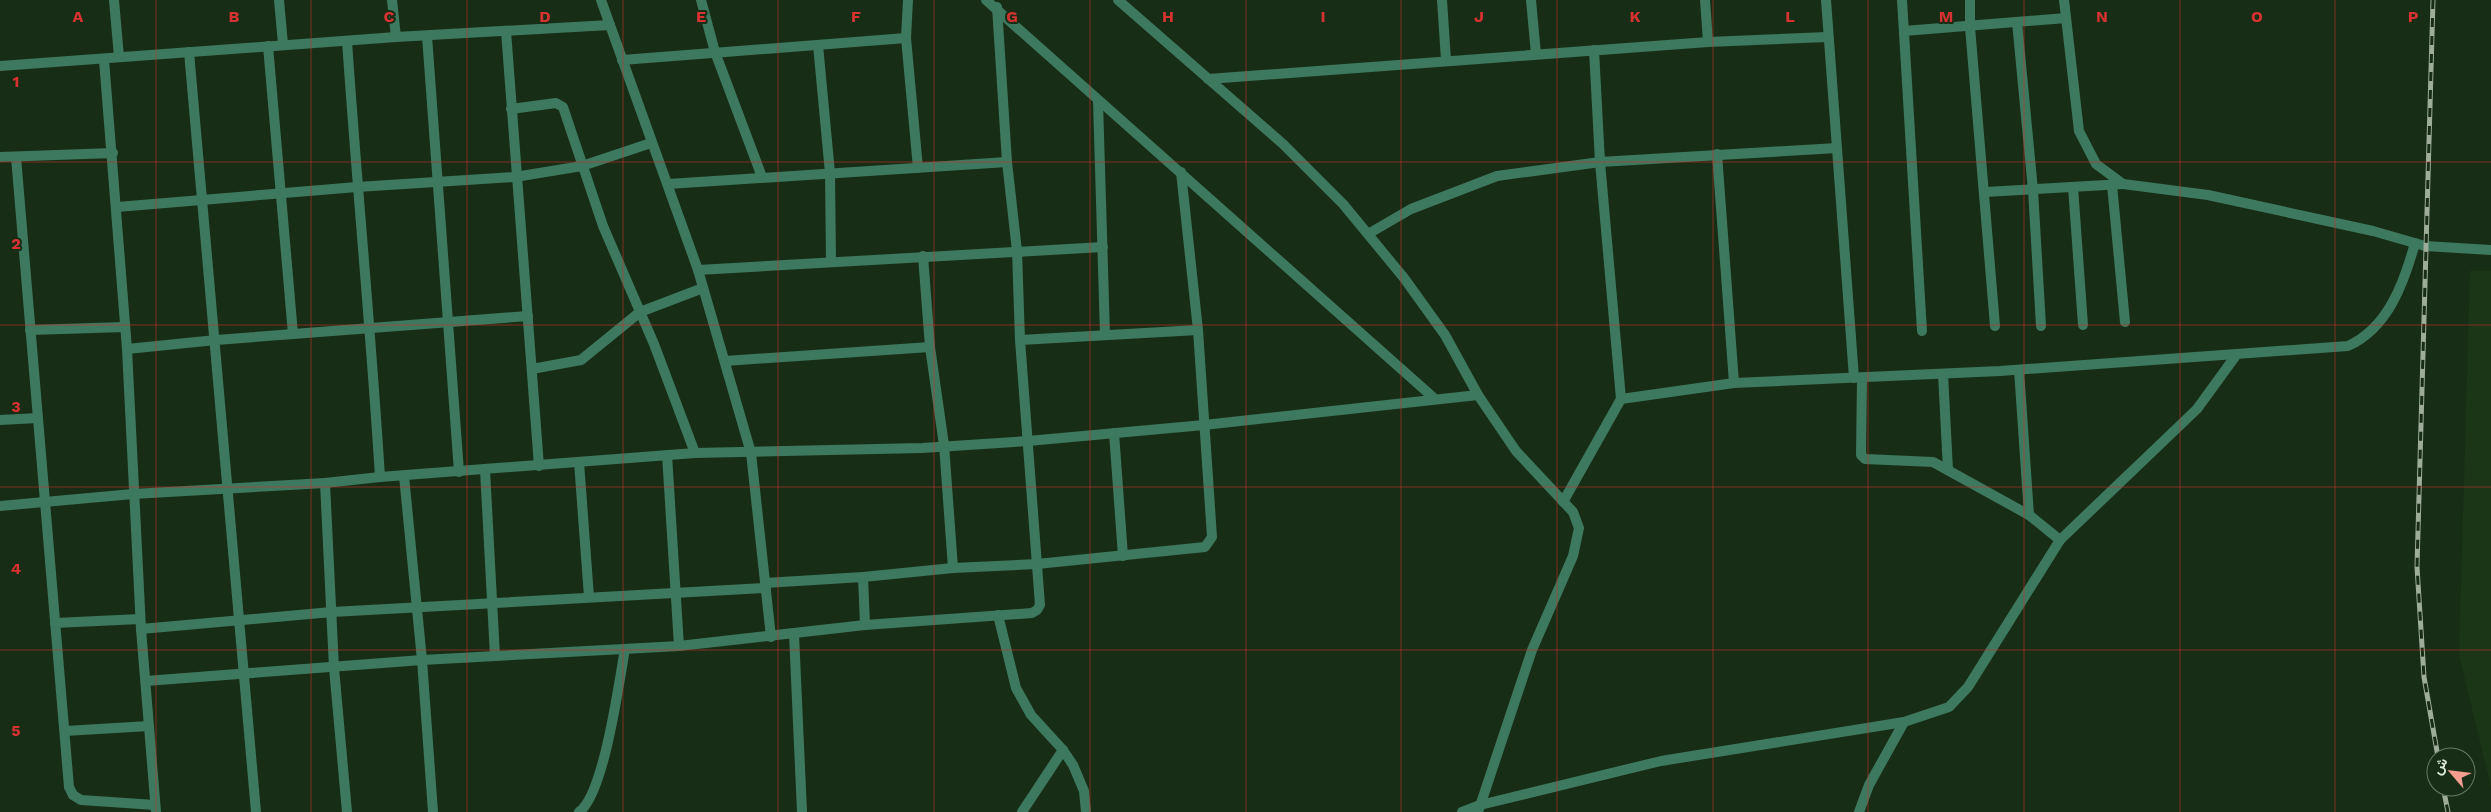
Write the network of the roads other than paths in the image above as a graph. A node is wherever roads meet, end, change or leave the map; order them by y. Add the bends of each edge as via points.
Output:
1 (114, 0) edge
2 (279, 0) edge
3 (392, 0) edge
4 (601, 0) edge
5 (700, 0) edge
6 (908, 0) edge
7 (986, 0) edge
8 (1118, 0) edge
9 (1442, 0) edge
10 (1531, 0) edge
11 (1705, 0) edge
12 (1826, 0) edge
13 (1902, 0) edge
14 (1970, 0) edge
15 (2064, 0) edge
16 (997, 7) junction
17 (2066, 18) junction
18 (2017, 22) junction
19 (610, 25) junction
20 (1970, 27) junction
21 (506, 31) junction
22 (1904, 31) junction
23 (427, 36) junction
24 (396, 37) junction
25 (1827, 37) junction
26 (906, 38) junction
27 (347, 41) junction
28 (1708, 42) junction
29 (284, 44) junction
30 (818, 45) junction
31 (268, 46) junction
32 (1594, 50) junction
33 (190, 52) junction
34 (715, 52) junction
35 (1536, 54) junction
36 (119, 57) junction
37 (104, 60) junction
38 (622, 60) junction
39 (1446, 60) junction
40 (0, 66) edge
41 (1208, 79) junction
42 (1098, 101) junction
43 (511, 109) junction
44 (651, 143) junction
45 (1837, 148) junction
46 (112, 153) junction
47 (1717, 154) junction
48 (16, 156) junction
49 (0, 157) edge
50 (1008, 162) junction
51 (1600, 162) junction
52 (582, 166) junction
53 (918, 168) junction
54 (1182, 172) junction
55 (830, 173) junction
56 (515, 177) junction
57 (762, 177) junction
58 (437, 182) junction
59 (668, 184) junction
60 (2112, 184) junction
61 (2123, 184) junction
62 (357, 187) junction
63 (2073, 187) junction
64 (2033, 190) junction
65 (1985, 192) junction
66 (281, 193) junction
67 (203, 201) junction
68 (117, 207) junction
69 (1368, 234) junction
70 (2415, 243) junction
71 (1103, 247) junction
72 (2491, 250) edge
73 (1017, 251) junction
74 (923, 256) junction
75 (831, 261) junction
76 (698, 270) junction
77 (703, 288) junction
78 (640, 312) junction
79 (528, 316) junction
80 (2125, 322) dead end
81 (450, 323) junction
82 (2083, 325) dead end
83 (1995, 326) dead end
84 (2041, 326) dead end
85 (125, 327) junction
86 (370, 329) junction
87 (30, 330) junction
88 (1198, 330) junction
89 (1922, 331) dead end
90 (293, 334) junction
91 (1105, 335) junction
92 (216, 340) junction
93 (1020, 340) junction
94 (930, 347) junction
95 (127, 349) junction
96 (2237, 354) junction
97 (726, 361) junction
98 (532, 369) junction
99 (2019, 370) junction
100 (1943, 374) junction
101 (1858, 378) junction
102 (1734, 384) junction
103 (1478, 395) junction
104 (1435, 399) junction
105 (1621, 400) junction
106 (38, 418) junction
107 (0, 420) edge
108 (1204, 425) junction
109 (1114, 433) junction
110 (1028, 441) junction
111 (944, 445) junction
112 (695, 453) junction
113 (751, 453) junction
114 (667, 455) junction
115 (579, 462) junction
116 (539, 466) junction
117 (485, 470) junction
118 (1948, 470) junction
119 (459, 472) junction
120 (404, 476) junction
121 (380, 477) junction
122 (325, 483) junction
123 (228, 489) junction
124 (133, 494) junction
125 (44, 502) junction
126 (1563, 502) junction
127 (0, 506) edge
128 (2029, 515) junction
129 (2060, 540) junction
130 (1123, 556) junction
131 (1037, 564) junction
132 (953, 568) junction
133 (863, 577) junction
134 (766, 585) junction
135 (676, 592) junction
136 (589, 597) junction
137 (494, 603) junction
138 (416, 608) junction
139 (332, 612) junction
140 (998, 615) junction
141 (140, 618) junction
142 (237, 621) junction
143 (55, 623) junction
144 (865, 625) junction
145 (141, 630) junction
146 (794, 634) junction
147 (771, 637) junction
148 (679, 646) junction
149 (625, 649) junction
150 (495, 656) junction
151 (422, 660) junction
152 (334, 668) junction
153 (243, 675) junction
154 (146, 681) junction
155 (1904, 722) junction
156 (149, 726) junction
157 (65, 731) junction
158 (1063, 750) junction
159 (155, 809) edge
160 (1479, 809) edge
161 (256, 812) edge
162 (347, 812) edge
163 (433, 812) edge
164 (579, 812) edge
165 (802, 812) edge
166 (1022, 812) edge
167 (1086, 812) edge
168 (1462, 812) edge
169 (1859, 812) edge

1 - 36 street
2 - 29 street
3 - 24 street
4 - 19 street
5 - 34 street
6 - 26 street
7 - 16 street
8 - 41 street
9 - 39 street
10 - 35 street
11 - 28 street
12 - 25 street
13 - 22 street
14 - 20 street
15 - 17 street
16 - 42 street
16 - 50 street
17 - 18 street
17 - 61 street via 2079,131 2096,164
18 - 20 street
18 - 64 street
19 - 21 street
19 - 38 street
20 - 22 street
20 - 65 street
21 - 23 street
21 - 43 street
22 - 89 street
23 - 24 street
23 - 58 street
24 - 27 street
25 - 28 street
25 - 45 street
26 - 30 street
26 - 53 street
27 - 29 street
27 - 62 street
28 - 32 street
29 - 31 street
30 - 34 street
30 - 55 street
31 - 33 street
31 - 66 street
32 - 35 street
32 - 51 street
33 - 36 street
33 - 67 street
34 - 38 street
34 - 57 street
35 - 39 street
36 - 37 street
37 - 40 street
37 - 46 street
38 - 44 street
39 - 41 street
41 - 69 street via 1283,144
42 - 54 street
42 - 71 street
43 - 52 street via 556,103 563,107
43 - 56 street
44 - 52 street
44 - 59 street
45 - 47 street
45 - 101 street
46 - 48 street
46 - 68 street
47 - 51 street
47 - 102 street
48 - 49 street
48 - 87 street
50 - 53 street
50 - 73 street
51 - 69 street via 1497,176 1411,209
51 - 105 street
52 - 56 street
52 - 78 street via 603,226
53 - 55 street
54 - 88 street
54 - 104 street
55 - 57 street
55 - 75 street
56 - 58 street
56 - 79 street
57 - 59 street
58 - 62 street
58 - 81 street
59 - 76 street
60 - 61 street
60 - 63 street
60 - 80 street
61 - 70 street via 2208,195
62 - 66 street
62 - 86 street
63 - 64 street
63 - 82 street
64 - 65 street
64 - 84 street
65 - 83 street
66 - 67 street
66 - 90 street
67 - 68 street
67 - 92 street
68 - 85 street
69 - 103 street via 1445,335
70 - 72 street
70 - 96 street via 2405,280 2391,307 2363,340 2348,346
71 - 73 street
71 - 91 street
73 - 74 street
73 - 93 street
74 - 75 street
74 - 94 street
75 - 76 street
76 - 77 street
77 - 78 street
77 - 97 street
78 - 98 street via 581,360
78 - 112 street
79 - 81 street
79 - 98 street
81 - 86 street
81 - 119 street
85 - 87 street
85 - 95 street
86 - 90 street
86 - 121 street
87 - 106 street
88 - 91 street
88 - 108 street
90 - 92 street
91 - 93 street
92 - 95 street
92 - 123 street
93 - 110 street
94 - 97 street
94 - 111 street
95 - 124 street
96 - 99 street
96 - 129 street via 2197,409
97 - 113 street
98 - 116 street
99 - 100 street
99 - 128 street
100 - 101 street
100 - 118 street
101 - 102 street
101 - 118 street via 1861,455 1871,460 1933,462
102 - 105 street
103 - 104 street
103 - 126 street via 1516,451
104 - 108 street
105 - 126 street
106 - 107 street
106 - 125 street
108 - 109 street
108 - 130 street via 1212,537 1209,543 1205,547
109 - 110 street
109 - 130 street
110 - 111 street
110 - 131 street
111 - 113 street
111 - 132 street
112 - 113 street
112 - 114 street
113 - 134 street
114 - 115 street
114 - 135 street
115 - 116 street
115 - 136 street
116 - 117 street
117 - 119 street
117 - 137 street
118 - 128 street
119 - 120 street
120 - 121 street
120 - 138 street
121 - 122 street
122 - 123 street
122 - 139 street
123 - 124 street
123 - 142 street
124 - 125 street
124 - 141 street
125 - 127 street
125 - 143 street
126 - 160 street via 1573,512 1579,528 1573,556 1532,650
128 - 129 street
129 - 155 street via 1968,687 1949,707
130 - 131 street
131 - 132 street
131 - 140 street via 1040,605 1037,610
132 - 133 street
133 - 134 street
133 - 144 street
134 - 135 street
134 - 147 street
135 - 136 street
135 - 148 street
136 - 137 street
137 - 138 street
137 - 150 street
138 - 139 street
138 - 151 street
139 - 142 street
139 - 152 street
140 - 144 street
140 - 158 street via 1016,688 1031,715
141 - 143 street
141 - 145 street
142 - 145 street
142 - 153 street
143 - 157 street
144 - 146 street
145 - 154 street
146 - 147 street
146 - 165 street
147 - 148 street
148 - 149 street
149 - 150 street
149 - 164 street via 611,728 594,791 586,808
150 - 151 street
151 - 152 street
151 - 163 street
152 - 153 street
152 - 162 street
153 - 154 street
153 - 161 street
154 - 156 street
155 - 160 street via 1661,761
155 - 169 street via 1869,785
156 - 157 street
156 - 159 street
157 - 159 street via 69,787 73,795 81,800
158 - 166 street
158 - 167 street via 1084,791
160 - 168 street

